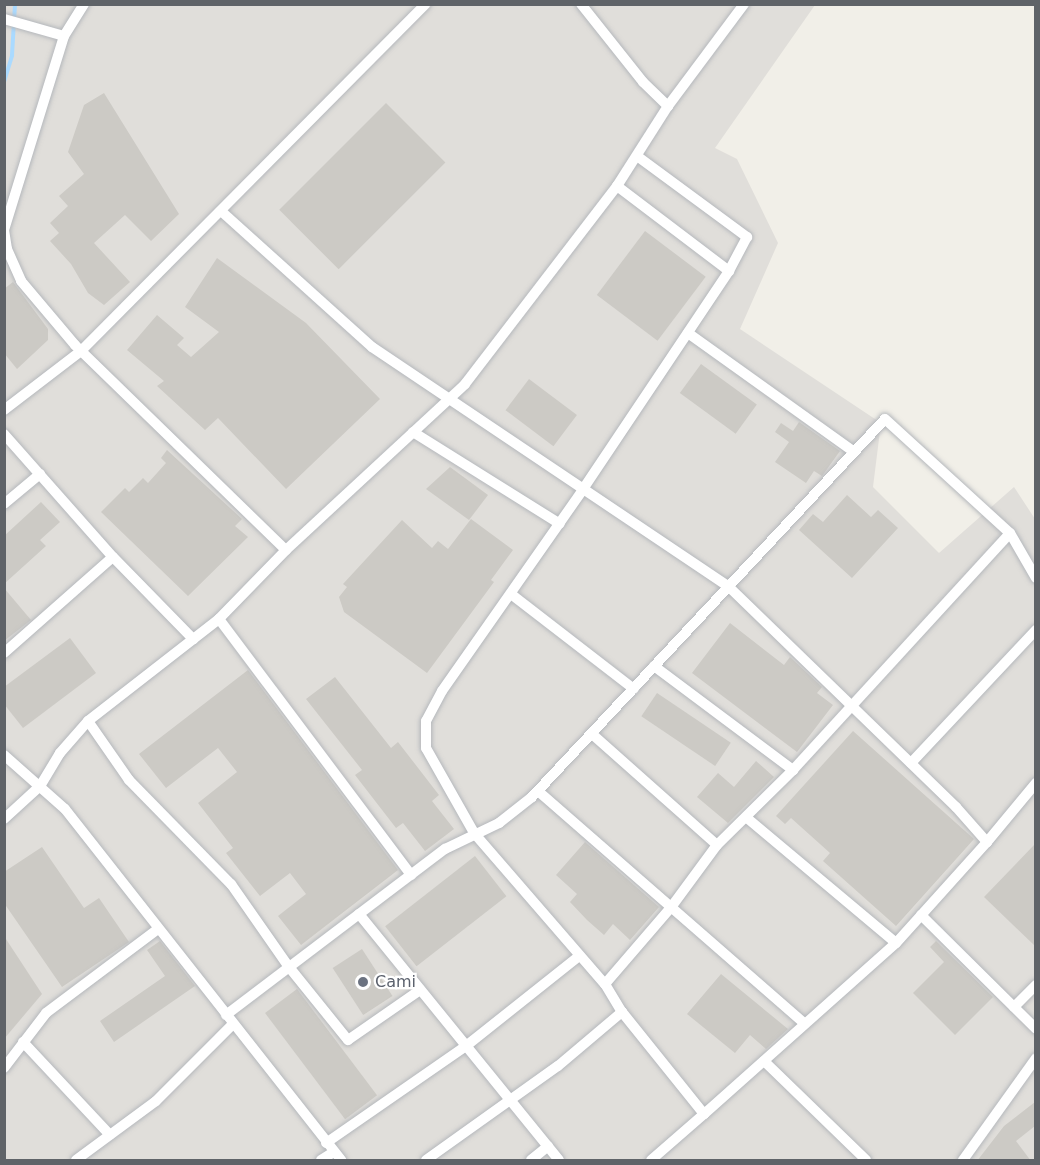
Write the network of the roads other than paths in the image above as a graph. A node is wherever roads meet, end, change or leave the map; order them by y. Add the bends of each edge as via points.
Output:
1 (84, 4) edge
2 (426, 4) edge
3 (581, 4) edge
4 (744, 4) edge
5 (5, 19) edge
6 (64, 36) junction
7 (668, 106) junction
8 (637, 156) junction
9 (617, 186) junction
10 (221, 211) junction
11 (5, 236) edge
12 (729, 271) junction
13 (688, 333) junction
14 (81, 351) junction
15 (447, 400) junction
16 (4, 410) edge
17 (413, 432) junction
18 (4, 434) edge
19 (854, 452) junction
20 (39, 474) junction
21 (582, 491) junction
22 (4, 504) edge
23 (560, 524) junction
24 (1010, 532) junction
25 (286, 550) junction
26 (113, 557) junction
27 (1035, 578) edge
28 (728, 586) junction
29 (510, 594) junction
30 (219, 619) junction
31 (1035, 630) edge
32 (193, 639) junction
33 (4, 653) edge
34 (654, 666) junction
35 (634, 689) junction
36 (852, 707) junction
37 (88, 721) junction
38 (592, 734) junction
39 (4, 755) edge
40 (911, 764) junction
41 (793, 770) junction
42 (1035, 783) edge
43 (40, 786) junction
44 (538, 791) junction
45 (747, 818) junction
46 (4, 819) edge
47 (474, 832) junction
48 (987, 842) junction
49 (717, 845) junction
50 (411, 875) junction
51 (672, 906) junction
52 (359, 914) junction
53 (921, 915) junction
54 (158, 929) junction
55 (896, 943) junction
56 (579, 956) junction
57 (289, 967) junction
58 (605, 984) junction
59 (1035, 985) edge
60 (420, 990) junction
61 (1014, 1007) junction
62 (622, 1012) junction
63 (229, 1020) junction
64 (805, 1024) junction
65 (1035, 1029) edge
66 (23, 1042) junction
67 (466, 1046) junction
68 (1035, 1058) edge
69 (764, 1061) junction
70 (4, 1068) edge
71 (512, 1100) junction
72 (704, 1114) junction
73 (110, 1135) junction
74 (549, 1146) junction
75 (334, 1152) edge
76 (76, 1161) edge
77 (321, 1161) edge
78 (426, 1161) edge
79 (531, 1161) edge
80 (559, 1161) edge
81 (651, 1161) edge
82 (866, 1161) edge
83 (963, 1161) edge

1 - 6 street
2 - 10 street
3 - 7 street via 643,82
4 - 7 street
5 - 6 street
6 - 11 street
7 - 8 street
8 - 9 street
8 - 12 street via 747,237
9 - 12 street
9 - 15 street via 465,384
10 - 14 street
10 - 15 street via 372,347
11 - 14 street via 21,281
12 - 13 street
13 - 19 street
13 - 21 street
14 - 16 street
14 - 25 street via 247,507
15 - 17 street
15 - 21 street
17 - 23 street
17 - 25 street
18 - 20 street
19 - 24 street via 885,419
19 - 28 street
20 - 22 street
20 - 26 street
21 - 23 street
21 - 28 street
23 - 29 street
24 - 27 street
24 - 36 street
25 - 30 street
26 - 32 street
26 - 33 street
28 - 34 street
28 - 36 street
29 - 35 street
29 - 47 street via 426,721 426,748
30 - 32 street
30 - 50 street
31 - 40 street
32 - 37 street
34 - 35 street
34 - 41 street
35 - 38 street
36 - 40 street
36 - 41 street
37 - 43 street via 60,753
37 - 57 street via 129,780 231,884
38 - 44 street
38 - 49 street
39 - 43 street
40 - 48 street
41 - 45 street
42 - 48 street
43 - 46 street
43 - 54 street via 65,809
44 - 47 street via 499,824
44 - 51 street
45 - 49 street
45 - 55 street
47 - 50 street
47 - 56 street
48 - 53 street
49 - 51 street
50 - 52 street
51 - 58 street
51 - 64 street
52 - 57 street
52 - 60 street
53 - 55 street
53 - 61 street
54 - 63 street
54 - 66 street via 46,1013
55 - 64 street
56 - 58 street
56 - 67 street
57 - 60 street via 348,1040
57 - 63 street
58 - 62 street
59 - 61 street
60 - 67 street
61 - 65 street
62 - 71 street
62 - 72 street
63 - 73 street via 156,1101
63 - 75 street
64 - 69 street
66 - 70 street
66 - 73 street
67 - 71 street
67 - 75 street
68 - 83 street
69 - 72 street
69 - 82 street
71 - 74 street
71 - 78 street
72 - 81 street
73 - 76 street
74 - 79 street
74 - 80 street
75 - 77 street

